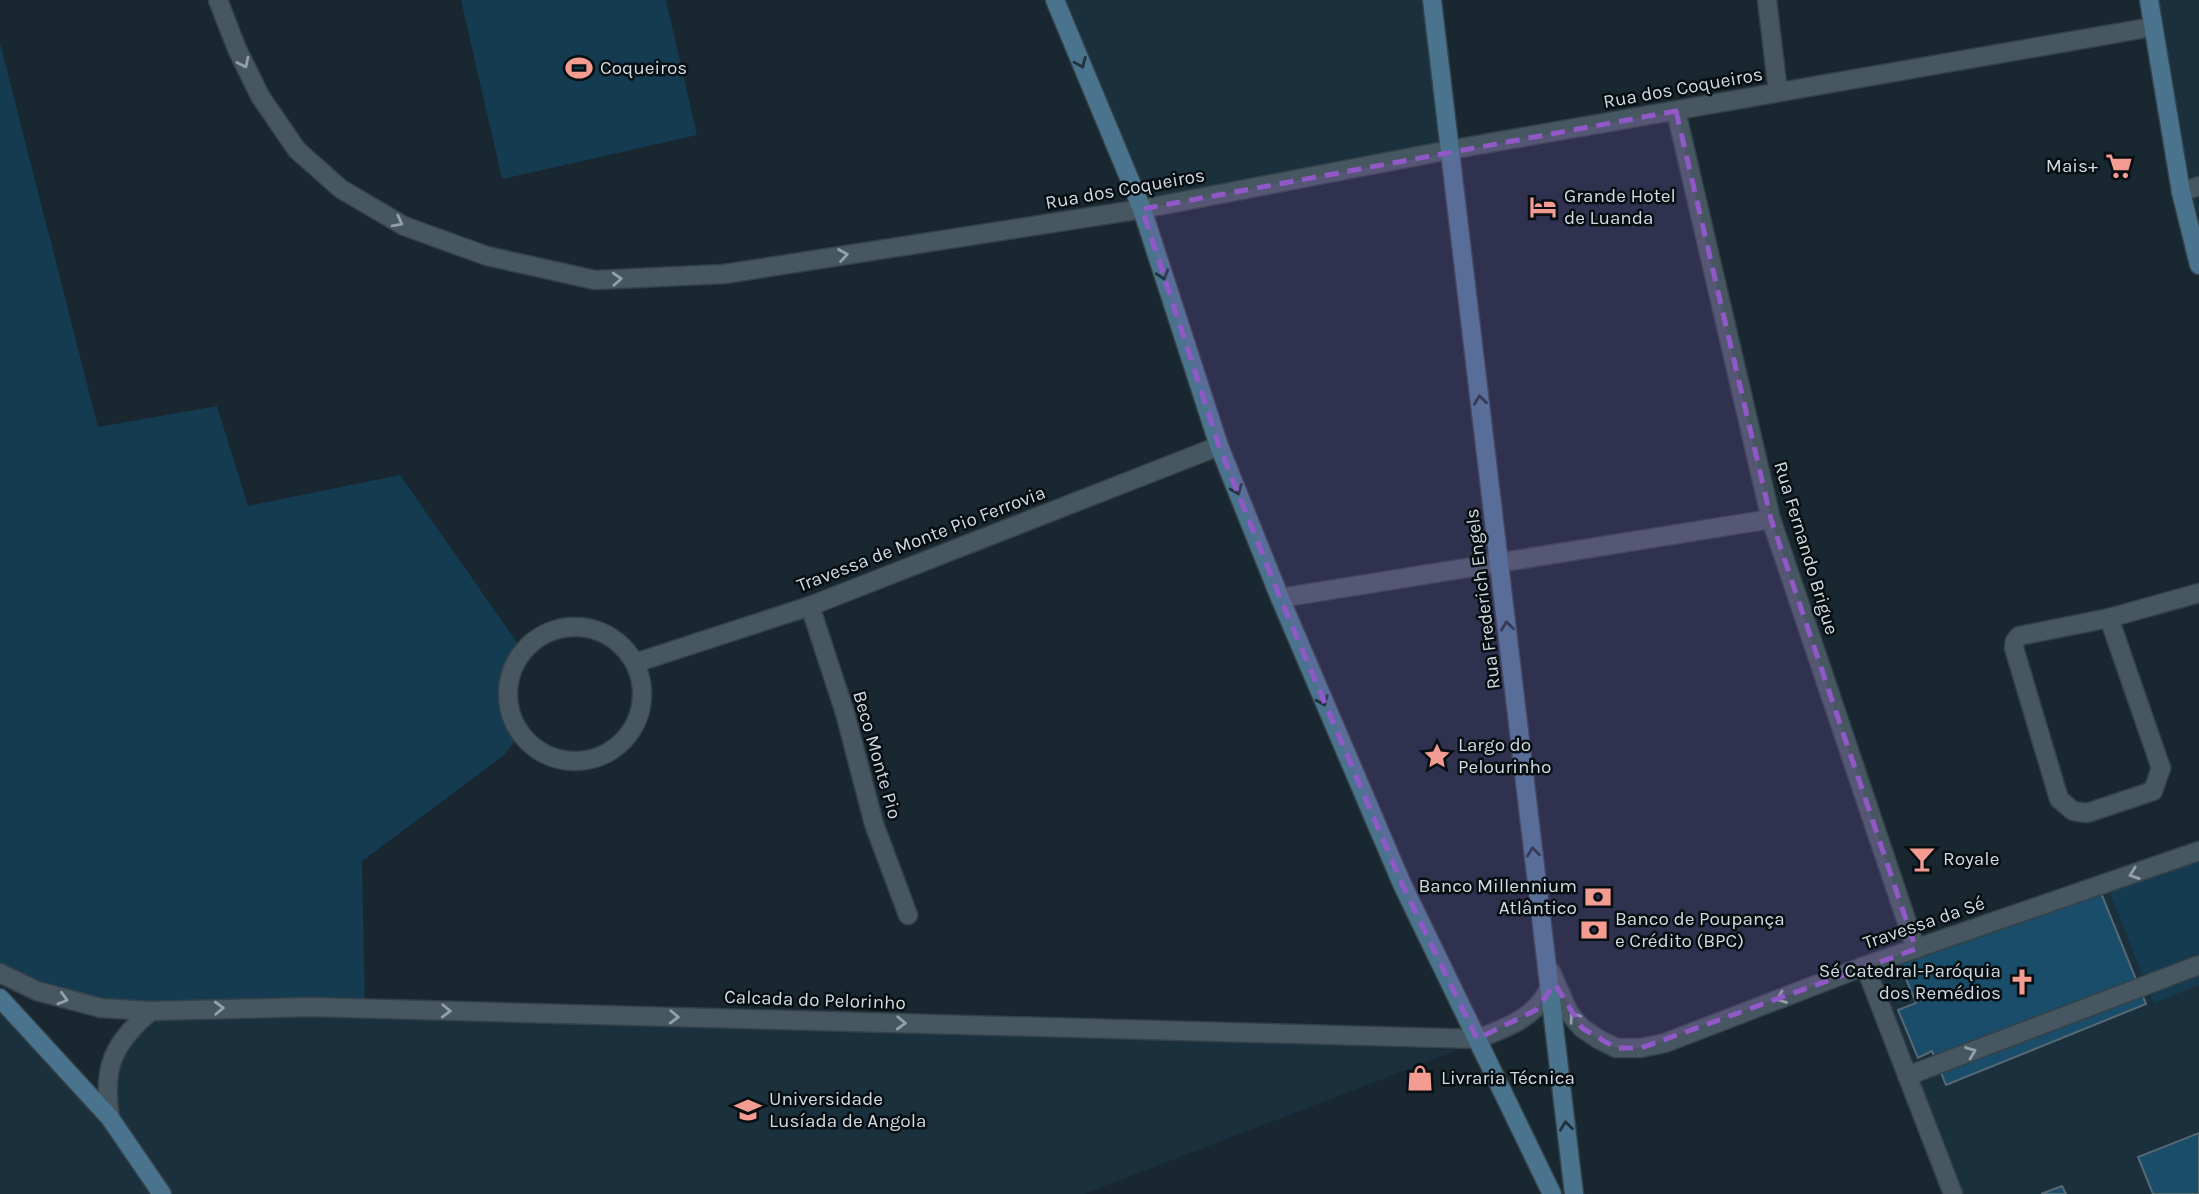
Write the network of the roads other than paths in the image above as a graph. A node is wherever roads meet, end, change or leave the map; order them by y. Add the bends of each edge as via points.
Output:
1 (218, 0) edge
2 (1055, 0) edge
3 (1432, 0) edge
4 (1767, 0) edge
5 (2149, 0) edge
6 (2152, 27) junction
7 (1778, 92) junction
8 (1676, 111) junction
9 (1449, 150) junction
10 (2199, 186) edge
11 (2181, 192) junction
12 (1142, 209) junction
13 (2199, 265) edge
14 (1219, 446) junction
15 (1771, 519) junction
16 (1500, 564) junction
17 (2199, 593) edge
18 (1280, 598) junction
19 (810, 606) junction
20 (2109, 618) junction
21 (635, 663) junction
22 (2199, 851) edge
23 (908, 915) dead end
24 (1916, 948) junction
25 (1546, 960) junction
26 (2199, 965) edge
27 (1865, 966) junction
28 (0, 973) edge
29 (1549, 988) junction
30 (0, 998) edge
31 (151, 1011) junction
32 (1478, 1039) junction
33 (1907, 1076) junction
34 (110, 1118) junction
35 (162, 1194) edge
36 (1552, 1194) edge
37 (1574, 1194) edge
38 (1952, 1194) edge

1 -> 12 street, Rua dos Coqueiros via 260,96 297,150 341,189 404,226 487,256 594,280 724,274
2 -> 12 street
3 - 9 street, Rua Frederich Engels
4 - 7 street
5 - 6 street
6 - 7 street, Rua dos Coqueiros
6 - 11 street
7 - 8 street, Rua dos Coqueiros
8 - 9 street, Rua dos Coqueiros
8 - 15 street, Rua Fernando Brigue
9 - 12 street, Rua dos Coqueiros
16 -> 9 street, Rua Frederich Engels
10 - 11 street
11 - 13 street
12 -> 14 street
14 -> 18 street
14 - 19 street, Travessa de Monte Pio Ferrovia
15 - 16 street
15 - 24 street, Rua Fernando Brigue
16 - 18 street
25 -> 16 street, Rua Frederich Engels
17 - 20 street
18 -> 32 street via 1402,884
19 - 21 street, Travessa de Monte Pio Ferrovia
19 - 23 street, Beco Monte Pio via 874,824
20 - 20 street via 2019,636 2015,641 2059,799 2073,811 2087,813 2153,791 2161,768
21 - 21 street via 622,645 603,632 582,626 540,636 523,651 512,670 508,692 511,715 537,750 557,759 601,757 620,745 634,727 642,684
22 -> 24 street, Travessa da Sé
24 - 27 street, Travessa da Sé
27 -> 25 street, Travessa da Sé via 1665,1043 1616,1048 1582,1028 1569,1013
25 - 29 street, Rua Frederich Engels
33 -> 26 street
27 - 33 street
28 -> 31 street, Calcada do Pelorinho via 37,991 78,1003
29 - 32 street via 1536,1010
37 -> 29 street, Rua Frederich Engels
30 - 34 street
31 -> 32 street, Calcada do Pelorinho via 311,1007
31 - 34 street via 125,1035 110,1063 106,1077
32 - 36 street
33 - 38 street
34 - 35 street

